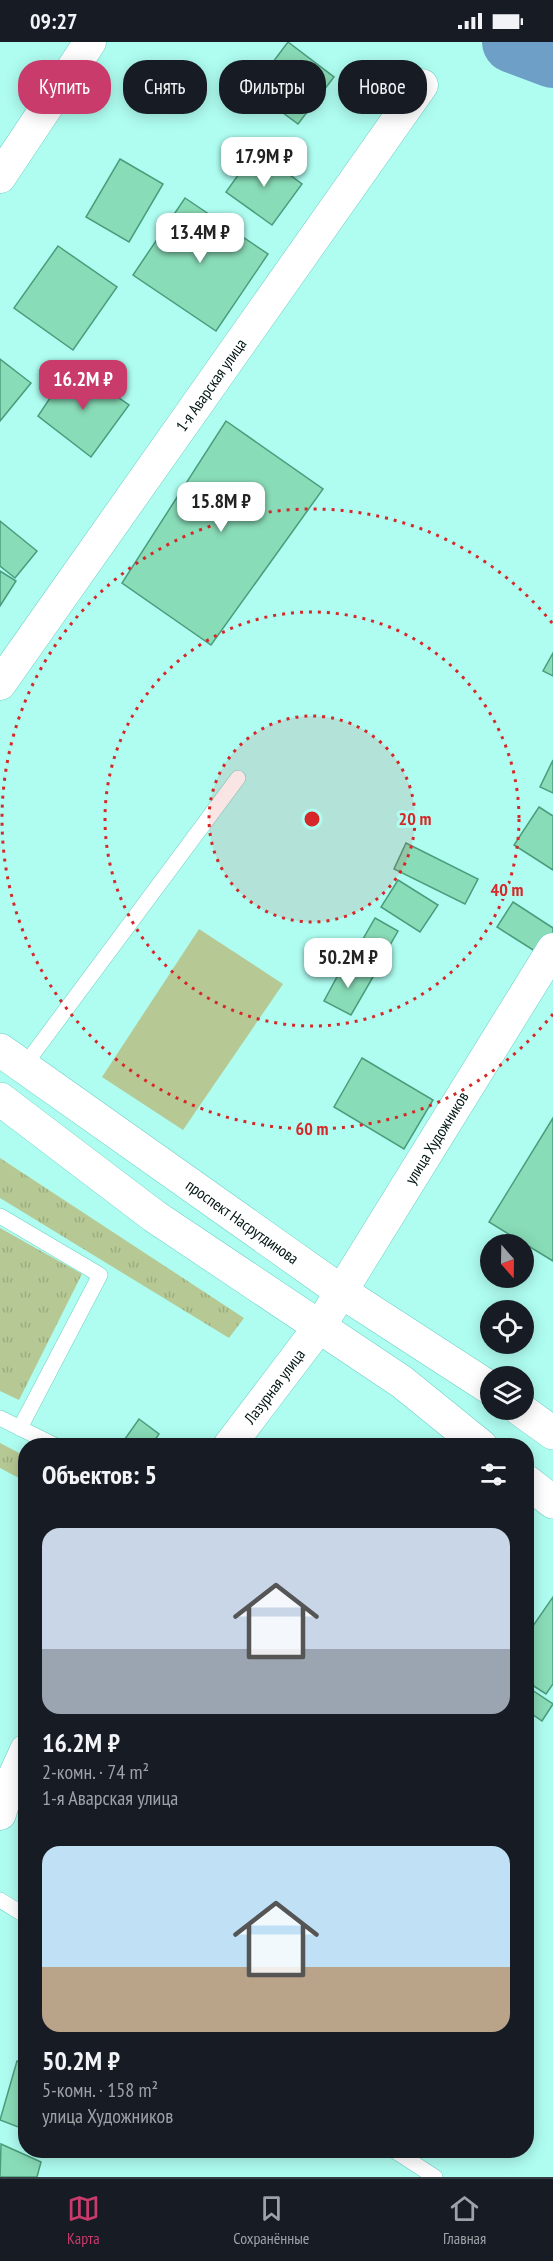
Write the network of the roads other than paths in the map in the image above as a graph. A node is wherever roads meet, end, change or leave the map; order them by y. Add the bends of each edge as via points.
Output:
1 (90, 42) edge
2 (402, 114) edge
3 (0, 177) edge
4 (0, 684) edge
5 (238, 778) dead end
6 (553, 949) edge
7 (12, 1058) edge
8 (0, 1099) edge
9 (0, 1216) edge
10 (342, 1292) junction
11 (320, 1326) junction
12 (480, 1382) edge
13 (0, 1418) edge
14 (534, 1419) edge
15 (20, 1428) junction
16 (553, 1433) edge
17 (40, 1438) edge
18 (235, 1438) edge
19 (471, 1438) edge
20 (534, 1487) edge
21 (553, 1502) edge
22 (18, 1768) edge
23 (0, 1814) edge
24 (0, 1900) edge
25 (18, 1911) edge
26 (405, 2158) edge
27 (435, 2177) edge

1 - 3 street
2 - 4 street, 1-я Аварская улица
5 - 7 lane
6 - 10 street, улица Художников
7 - 10 main road, проспект Насрутдинова
8 - 11 main road via 154,1216
9 - 15 lane via 100,1275
10 - 11 street, улица Художников
10 - 12 main road, проспект Насрутдинова
11 - 18 street, Лазурная улица
11 - 19 main road via 402,1382
13 - 15 lane
14 - 16 main road
15 - 17 lane
20 - 21 main road
22 - 23 street
24 - 25 lane
26 - 27 lane

